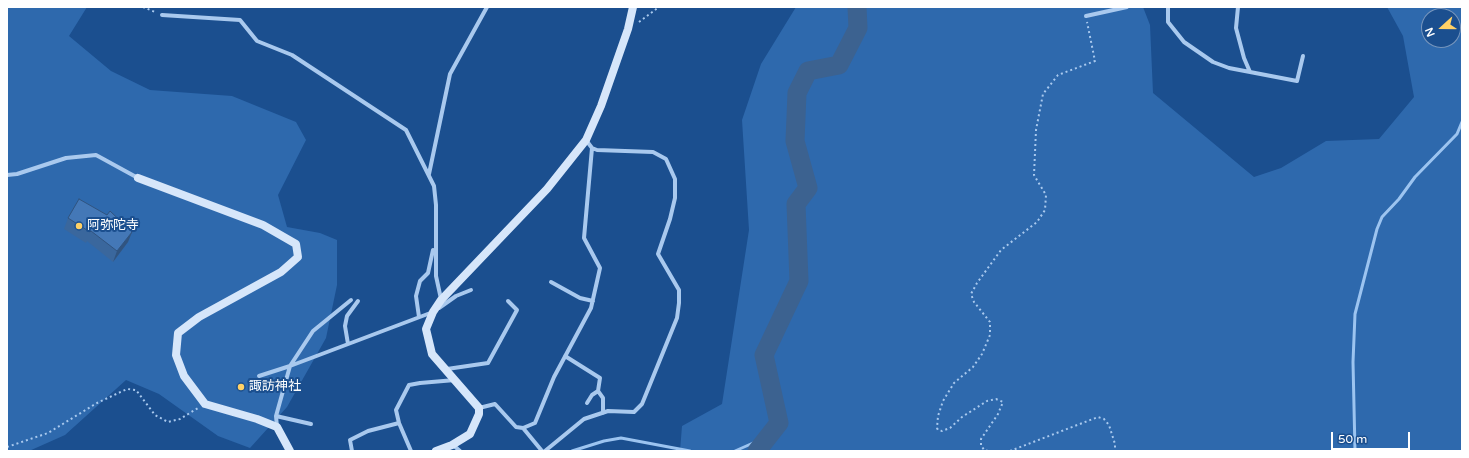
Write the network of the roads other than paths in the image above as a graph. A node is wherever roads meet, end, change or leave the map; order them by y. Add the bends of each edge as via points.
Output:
1 (487, 7) edge
2 (633, 7) edge
3 (1128, 7) edge
4 (1168, 7) edge
5 (1238, 7) edge
6 (162, 15) road end
7 (1086, 16) road end
8 (1303, 56) dead end
9 (1250, 72) junction
10 (586, 140) junction
11 (592, 148) junction
12 (428, 174) junction
13 (7, 175) edge
14 (138, 178) joint
15 (435, 242) junction
16 (551, 282) dead end
17 (471, 290) dead end
18 (351, 300) dead end
19 (441, 300) junction
20 (508, 300) dead end
21 (358, 301) dead end
22 (593, 301) junction
23 (433, 312) junction
24 (419, 317) junction
25 (348, 344) junction
26 (565, 356) junction
27 (290, 366) junction
28 (447, 369) junction
29 (259, 376) dead end
30 (455, 380) junction
31 (598, 391) junction
32 (587, 403) dead end
33 (479, 408) junction
34 (603, 413) junction
35 (276, 416) junction
36 (399, 423) junction
37 (311, 424) dead end
38 (278, 427) junction
39 (523, 428) junction
40 (452, 444) junction
41 (290, 451) edge
42 (352, 451) edge
43 (411, 451) edge
44 (436, 451) edge
45 (460, 451) edge
46 (542, 451) edge
47 (545, 451) edge

1 - 12 street via 450,74
2 - 10 street via 628,29 601,106
3 - 7 street
4 - 9 street via 1168,22 1184,42 1213,62
5 - 9 street via 1236,28
6 - 12 street via 240,20 257,41 292,55 406,130
8 - 9 street via 1297,81
10 - 11 street
10 - 19 street via 547,189
11 - 22 street via 584,238 600,268
11 - 34 street via 653,152 666,159 674,179 675,198 658,254 679,290 677,318 642,404 634,412
12 - 15 street via 434,186 436,205
13 - 14 street via 66,158 96,155
14 - 38 street via 263,225 296,244 298,257 281,272 199,317 178,334 176,355 184,376 204,404
15 - 19 street via 436,276
15 - 24 street via 428,273 420,281 416,296
16 - 22 street via 580,298
17 - 23 street via 456,296
18 - 27 street via 313,331
19 - 23 street
20 - 28 street via 517,310 488,363
21 - 25 street via 347,316 345,326
22 - 26 street
23 - 24 street
23 - 28 street via 426,329 432,354
24 - 25 street
25 - 27 street
26 - 31 street via 600,378
26 - 39 street via 535,423
27 - 29 street
27 - 35 street
28 - 30 street
30 - 33 street
30 - 36 street via 409,385 396,410
31 - 32 street
31 - 34 street via 603,398
33 - 39 street via 495,404 516,427
33 - 40 street via 470,434
34 - 47 street via 584,419
35 - 37 street
35 - 38 street
36 - 42 street via 373,429 350,440
36 - 43 street
38 - 41 street
39 - 46 street
40 - 44 street
40 - 45 street

